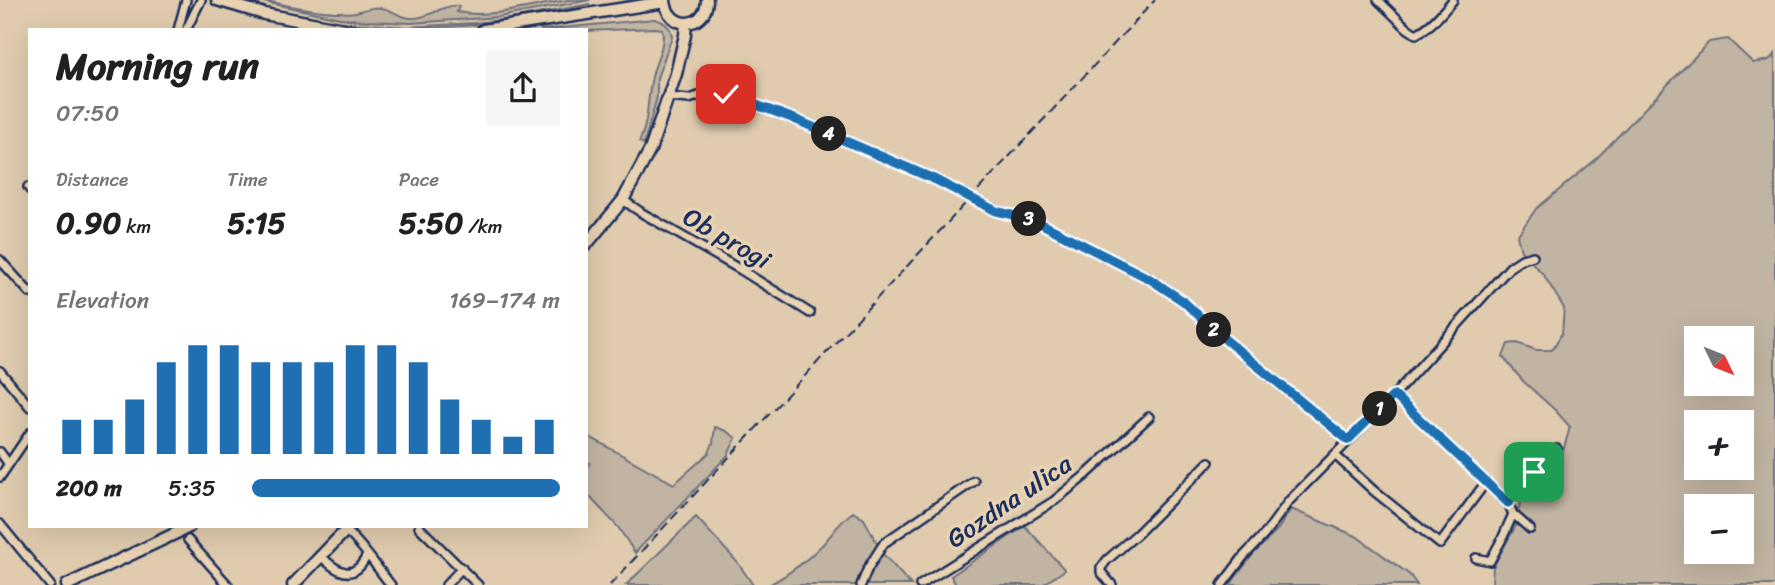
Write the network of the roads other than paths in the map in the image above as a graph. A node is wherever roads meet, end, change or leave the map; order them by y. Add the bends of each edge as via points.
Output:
1 (186, 0) edge
2 (201, 0) edge
3 (217, 0) edge
4 (707, 0) edge
5 (1378, 0) edge
6 (1453, 0) edge
7 (665, 1) edge
8 (686, 23) junction
9 (179, 28) edge
10 (187, 28) edge
11 (339, 28) edge
12 (496, 28) edge
13 (667, 97) junction
14 (623, 200) junction
15 (588, 243) edge
16 (1533, 256) dead end
17 (0, 260) edge
18 (28, 291) edge
19 (810, 313) dead end
20 (0, 371) edge
21 (1394, 395) junction
22 (28, 405) edge
23 (1149, 417) dead end
24 (28, 436) edge
25 (1348, 440) junction
26 (1557, 449) dead end
27 (0, 452) edge
28 (1335, 455) junction
29 (1209, 462) dead end
30 (8, 463) junction
31 (0, 477) edge
32 (974, 481) dead end
33 (1486, 482) junction
34 (1508, 503) junction
35 (1513, 514) junction
36 (0, 524) edge
37 (187, 528) edge
38 (420, 528) edge
39 (347, 529) edge
40 (1530, 529) dead end
41 (188, 540) dead end
42 (367, 555) junction
43 (322, 557) junction
44 (1476, 558) dead end
45 (462, 568) junction
46 (389, 584) edge
47 (50, 585) edge
48 (67, 585) edge
49 (228, 585) edge
50 (293, 585) edge
51 (446, 585) edge
52 (478, 585) edge
53 (861, 585) edge
54 (920, 585) edge
55 (1112, 585) edge
56 (1222, 585) edge

1 - 9 street
2 - 10 street
3 - 11 main road
4 - 8 main road via 702,16
5 - 6 street via 1416,34
7 - 8 main road via 669,14
7 - 12 main road
8 - 13 main road
13 - 14 main road via 650,150
13 - 25 street via 689,99 716,92 792,118 996,211 1036,221 1138,272 1183,301
14 - 15 main road
14 - 19 street, Ob progi
16 - 21 street via 1510,267
17 - 18 street
20 - 22 street
21 - 25 street
21 - 33 street
23 - 54 street, Gozdna ulica via 1054,501
24 - 30 street
25 - 28 street
26 - 34 street
27 - 30 street
28 - 33 street via 1440,544
28 - 56 street via 1289,502
29 - 55 street via 1107,560 1101,572
30 - 31 street
32 - 53 street via 884,543
33 - 34 street
34 - 35 street
35 - 40 street
35 - 44 street via 1490,561
36 - 47 street
37 - 48 main road
38 - 45 street
39 - 42 street
39 - 43 main road
41 - 49 street
42 - 43 street via 352,573 343,573
42 - 46 street
43 - 50 main road
45 - 51 street
45 - 52 street

